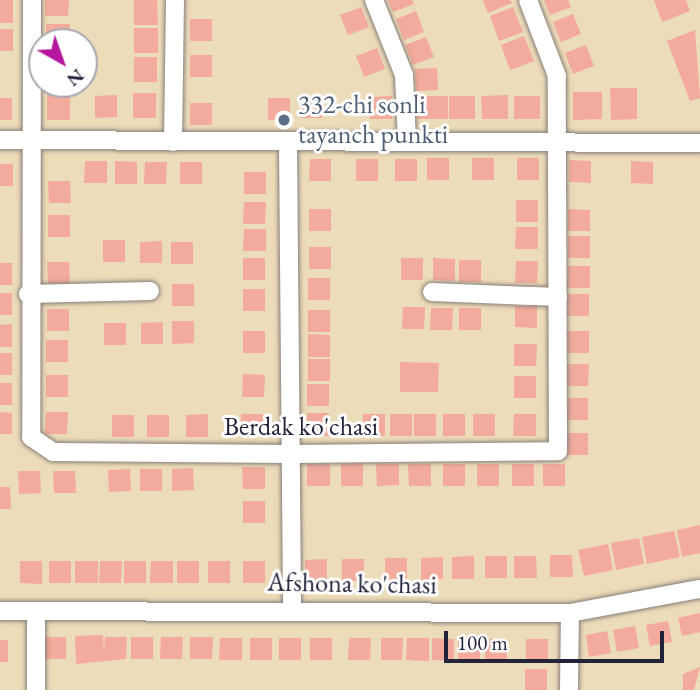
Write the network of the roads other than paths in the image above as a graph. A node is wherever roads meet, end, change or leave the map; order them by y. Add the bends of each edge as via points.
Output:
1 (32, 0) edge
2 (175, 0) edge
3 (374, 0) edge
4 (528, 0) edge
5 (0, 140) edge
6 (32, 140) junction
7 (173, 142) junction
8 (407, 142) junction
9 (559, 142) junction
10 (288, 143) junction
11 (700, 143) edge
12 (150, 291) dead end
13 (432, 292) dead end
14 (28, 294) junction
15 (558, 297) junction
16 (291, 454) junction
17 (700, 589) edge
18 (292, 608) junction
19 (0, 611) edge
20 (36, 612) junction
21 (570, 613) junction
22 (36, 690) edge
23 (569, 690) edge

1 - 6 street, Berdak ko'chasi
2 - 7 street
3 - 8 street via 404,75
4 - 9 street, Berdak ko'chasi via 556,76
5 - 6 street
6 - 7 street
6 - 14 street, Berdak ko'chasi
7 - 10 street
8 - 9 street
8 - 10 street
9 - 11 street
9 - 15 street, Berdak ko'chasi
10 - 16 street
12 - 14 street
13 - 15 street
14 - 16 street, Berdak ko'chasi via 29,429 42,450
15 - 16 street, Berdak ko'chasi via 558,451
16 - 18 street
17 - 21 street, Afshona ko'chasi
18 - 20 street, Afshona ko'chasi
18 - 21 street, Afshona ko'chasi
19 - 20 street, Afshona ko'chasi
20 - 22 street
21 - 23 street

